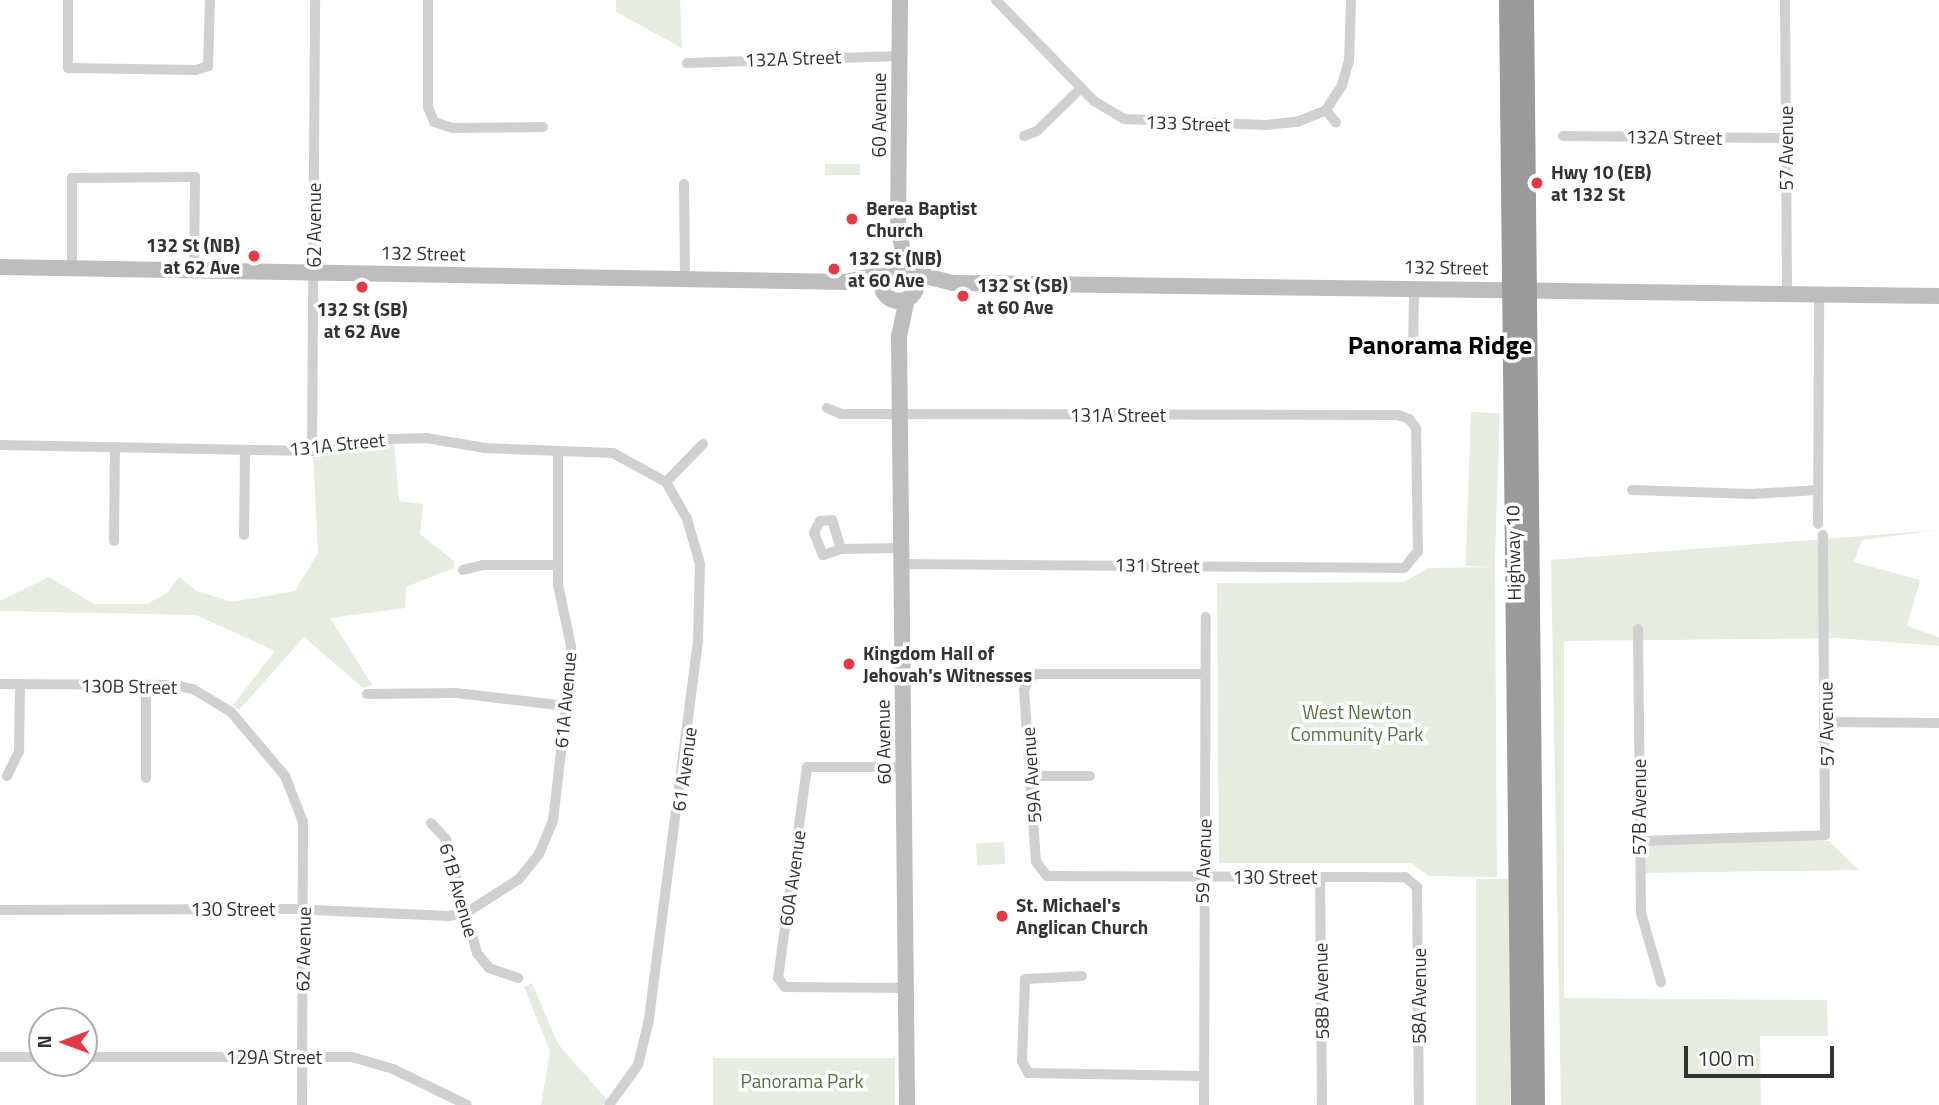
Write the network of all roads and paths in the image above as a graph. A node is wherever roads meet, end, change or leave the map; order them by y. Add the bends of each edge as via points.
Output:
1 (68, 0) edge
2 (210, 0) edge
3 (315, 0) edge
4 (428, 0) edge
5 (900, 0) edge
6 (998, 0) edge
7 (1351, 0) edge
8 (1508, 0) edge
9 (1524, 0) edge
10 (1785, 0) edge
11 (900, 56) junction
12 (687, 63) dead end
13 (1081, 88) junction
14 (1326, 110) junction
15 (1336, 123) dead end
16 (543, 127) dead end
17 (1024, 136) dead end
18 (1563, 136) dead end
19 (1786, 138) junction
20 (684, 184) dead end
21 (898, 229) junction
22 (0, 267) edge
23 (72, 270) junction
24 (910, 270) junction
25 (194, 271) junction
26 (885, 272) junction
27 (314, 273) junction
28 (685, 279) junction
29 (845, 282) junction
30 (953, 283) junction
31 (1414, 287) junction
32 (1518, 290) junction
33 (1787, 295) junction
34 (887, 296) junction
35 (1819, 296) junction
36 (1939, 296) edge
37 (909, 298) junction
38 (899, 336) junction
39 (1413, 352) dead end
40 (827, 408) dead end
41 (900, 415) junction
42 (703, 443) dead end
43 (0, 445) edge
44 (115, 447) junction
45 (245, 450) junction
46 (312, 451) junction
47 (558, 451) junction
48 (666, 481) junction
49 (1632, 489) dead end
50 (1818, 490) junction
51 (1818, 524) dead end
52 (244, 535) dead end
53 (1823, 535) dead end
54 (114, 541) dead end
55 (841, 549) dead end
56 (902, 556) junction
57 (557, 565) junction
58 (1411, 565) joint
59 (463, 570) dead end
60 (1206, 617) dead end
61 (1638, 629) dead end
62 (1205, 674) junction
63 (0, 684) edge
64 (20, 684) junction
65 (146, 685) junction
66 (367, 694) dead end
67 (566, 706) junction
68 (1826, 722) junction
69 (1939, 723) edge
70 (904, 767) junction
71 (7, 776) dead end
72 (1034, 776) junction
73 (1090, 776) dead end
74 (146, 778) dead end
75 (294, 793) joint
76 (431, 823) dead end
77 (1639, 841) junction
78 (1046, 876) joint
79 (1202, 877) junction
80 (1320, 877) junction
81 (1417, 887) joint
82 (0, 910) edge
83 (304, 910) junction
84 (466, 913) junction
85 (1082, 976) dead end
86 (518, 978) dead end
87 (1661, 982) dead end
88 (906, 988) junction
89 (0, 1057) edge
90 (28, 1057) edge
91 (98, 1057) edge
92 (302, 1057) junction
93 (1204, 1076) junction
94 (455, 1102) edge
95 (302, 1105) edge
96 (467, 1105) edge
97 (610, 1105) edge
98 (907, 1105) edge
99 (1204, 1105) edge
100 (1322, 1105) edge
101 (1419, 1105) edge
102 (1520, 1105) edge
103 (1535, 1105) edge

1 - 2 street via 68,68 196,70 208,66
3 - 27 street, 62 Avenue
4 - 16 street via 428,107 434,122 452,128
5 - 11 main road, 60 Avenue
6 - 13 street, 133 Street
7 - 14 street via 1349,61 1339,92
8 - 32 highway, Highway 10
9 - 32 highway, Highway 10
10 - 19 street, 57 Avenue
11 - 12 street, 132A Street
11 - 21 main road, 60 Avenue
13 - 14 street, 133 Street via 1110,113 1139,123 1280,125
13 - 17 street via 1037,131
14 - 15 street
18 - 19 street, 132A Street
19 - 33 street, 57 Avenue
20 - 28 street
21 - 24 main road, 60 Avenue
21 - 26 main road, 60 Avenue
22 - 23 main road, 132 Street
23 - 25 main road, 132 Street
23 - 25 street via 72,178 195,177
24 - 26 main road, 132 Street
24 - 30 main road, 132 Street
24 - 37 main road, 60 Avenue via 917,283
25 - 27 main road, 132 Street
26 - 29 main road, 132 Street
26 - 34 main road, 60 Avenue
27 - 28 main road, 132 Street
27 - 46 street, 62 Avenue
28 - 29 main road, 132 Street
29 - 34 main road, 132 Street
30 - 31 main road, 132 Street
30 - 37 main road, 132 Street
31 - 32 main road, 132 Street
31 - 39 street
32 - 33 main road, 132 Street
32 - 102 highway, Highway 10
32 - 103 highway, Highway 10
33 - 35 main road, 132 Street
34 - 37 main road, 132 Street
34 - 38 main road, 60 Avenue
35 - 36 main road, 132 Street
35 - 50 street
37 - 38 main road, 60 Avenue
38 - 41 main road, 60 Avenue
40 - 41 street, 131A Street via 841,414
41 - 56 main road, 60 Avenue
41 - 58 street, 131A Street via 1409,419 1417,435 1418,481 1418,551
42 - 48 street
43 - 44 street, 131A Street
44 - 45 street, 131A Street
44 - 54 street
45 - 46 street, 131A Street
45 - 52 street
46 - 47 street, 131A Street via 401,438 485,449
47 - 48 street, 131A Street via 613,453
47 - 57 street, 61A Avenue
48 - 97 street, 61 Avenue via 687,519 700,564 698,641 648,1024 638,1065
49 - 50 street via 1752,494
50 - 51 street
53 - 68 street, 57 Avenue
55 - 56 street, 131 Street
56 - 58 street, 131 Street via 1218,568
56 - 70 main road, 60 Avenue
57 - 59 street via 483,565
57 - 67 street, 61A Avenue via 571,646
60 - 62 street, 59 Avenue
61 - 77 street, 57B Avenue
62 - 72 street, 59A Avenue via 1035,674 1024,690
62 - 79 street, 59 Avenue
63 - 64 street, 130B Street
64 - 65 street, 130B Street
64 - 71 street via 19,751
65 - 74 street
65 - 75 street, 130B Street via 175,685 218,701
66 - 67 street via 456,693
67 - 84 street, 61A Avenue via 553,821 539,854 519,879
68 - 69 street
68 - 77 street, 57 Avenue via 1828,829 1822,838
70 - 88 main road, 60 Avenue
70 - 88 street, 60A Avenue via 807,767 778,978 785,987
72 - 73 street
72 - 78 street, 59A Avenue via 1036,862
75 - 83 street, 62 Avenue via 303,822
76 - 84 street, 61B Avenue via 446,839
77 - 87 street, 57B Avenue via 1641,913
78 - 79 street, 130 Street
79 - 80 street, 130 Street
79 - 93 street, 59 Avenue
80 - 81 street, 130 Street via 1405,877
80 - 100 street, 58B Avenue
81 - 101 street, 58A Avenue
82 - 83 street, 130 Street
83 - 84 street, 130 Street
83 - 92 street, 62 Avenue
84 - 86 street, 61B Avenue via 483,961 489,968
85 - 93 street via 1025,979 1022,1061 1028,1073
88 - 98 main road, 60 Avenue
89 - 90 street
91 - 92 street, 129A Street
92 - 94 street, 129A Street via 352,1057 393,1069
92 - 95 street, 62 Avenue
93 - 99 street, 59 Avenue
94 - 96 street, 129A Street

